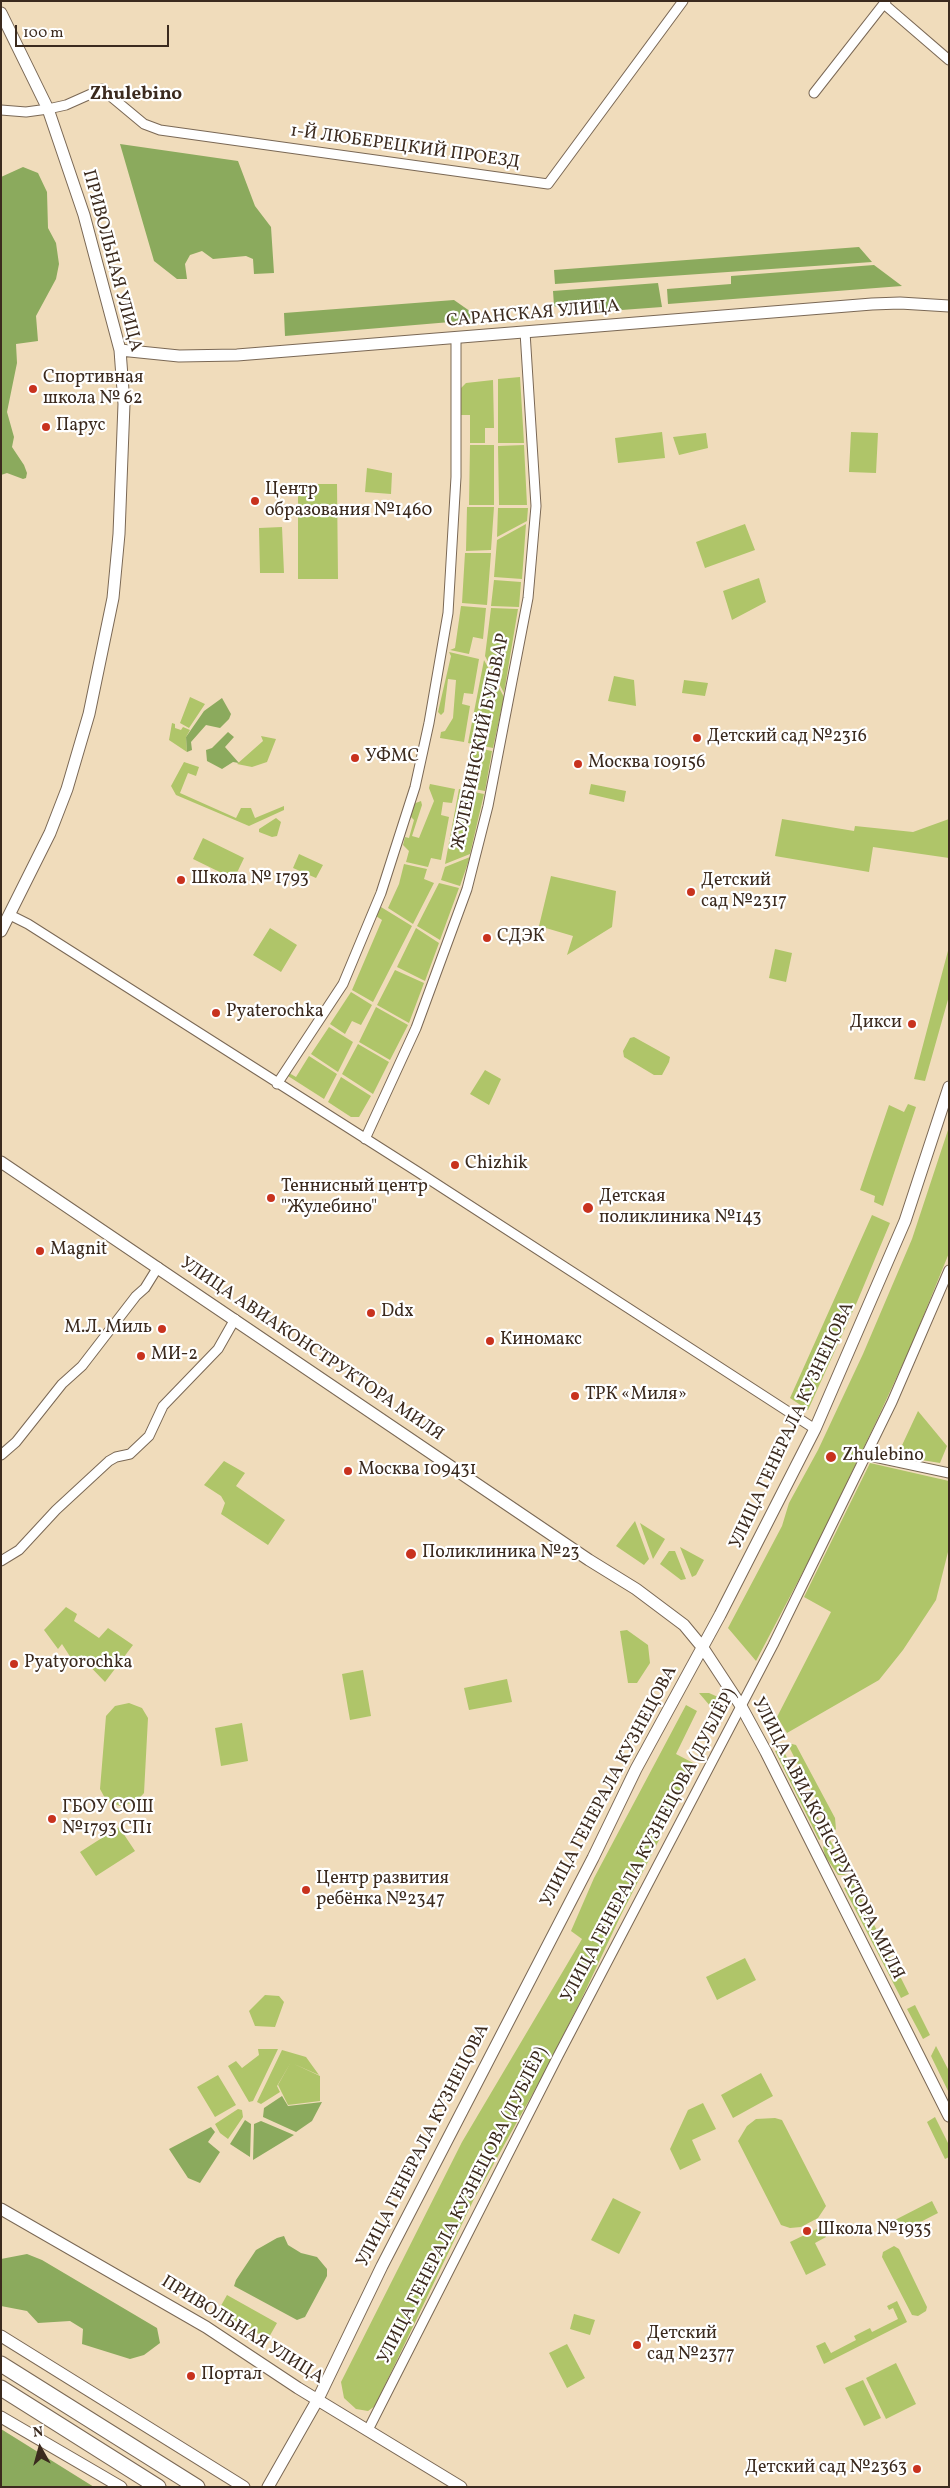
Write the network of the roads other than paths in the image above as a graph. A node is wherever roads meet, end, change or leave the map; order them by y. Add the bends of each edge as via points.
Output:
1 (683, 1) edge
2 (885, 3) edge
3 (1, 13) edge
4 (949, 60) edge
5 (814, 93) dead end
6 (48, 109) junction
7 (1, 110) edge
8 (949, 306) edge
9 (525, 332) junction
10 (456, 339) junction
11 (120, 350) junction
12 (10, 915) junction
13 (1, 931) edge
14 (277, 1084) junction
15 (949, 1087) edge
16 (365, 1139) junction
17 (1, 1162) edge
18 (158, 1267) junction
19 (949, 1270) edge
20 (235, 1319) junction
21 (815, 1429) junction
22 (1, 1455) edge
23 (865, 1455) junction
24 (949, 1473) edge
25 (1, 1561) edge
26 (703, 1648) junction
27 (741, 1706) junction
28 (949, 2116) edge
29 (1, 2209) edge
30 (1, 2336) edge
31 (1, 2364) edge
32 (1, 2388) edge
33 (318, 2399) junction
34 (1, 2417) edge
35 (368, 2430) junction
36 (121, 2487) edge
37 (158, 2487) edge
38 (197, 2487) edge
39 (244, 2487) edge
40 (268, 2487) edge
41 (461, 2487) edge

1 - 6 street, 1-Й ЛЮБЕРЕЦКИЙ ПРОЕЗД via 548,184 160,130 144,124 102,90
2 - 4 street
2 - 5 street
3 - 6 main road, ПРИВОЛЬНАЯ УЛИЦА
6 - 7 street via 26,112
6 - 11 main road, ПРИВОЛЬНАЯ УЛИЦА via 84,215
8 - 9 main road, САРАНСКАЯ УЛИЦА via 872,304
9 - 10 main road, САРАНСКАЯ УЛИЦА
9 - 16 street, ЖУЛЕБИНСКИЙ БУЛЬВАР via 536,506 528,598 488,806 467,889 416,1028
10 - 11 main road, САРАНСКАЯ УЛИЦА via 218,356
10 - 14 street via 456,477 448,613 415,788 381,893 343,984
11 - 12 main road, ПРИВОЛЬНАЯ УЛИЦА via 124,404 122,469 114,589 106,636 89,714 67,788 50,833
12 - 13 main road, ПРИВОЛЬНАЯ УЛИЦА
12 - 14 street
14 - 16 street
15 - 21 main road, УЛИЦА ГЕНЕРАЛА КУЗНЕЦОВА via 905,1221
16 - 21 street
17 - 18 main road, УЛИЦА АВИАКОНСТРУКТОРА МИЛЯ
18 - 20 main road, УЛИЦА АВИАКОНСТРУКТОРА МИЛЯ
18 - 22 street via 82,1366 62,1384 16,1442
19 - 23 street, УЛИЦА ГЕНЕРАЛА КУЗНЕЦОВА (ДУБЛЁР) via 892,1402
20 - 25 street via 218,1349 163,1406 149,1436 130,1454 109,1462 56,1510 19,1550
20 - 26 main road, УЛИЦА АВИАКОНСТРУКТОРА МИЛЯ via 636,1589 684,1625
21 - 26 main road, УЛИЦА ГЕНЕРАЛА КУЗНЕЦОВА
23 - 24 street
23 - 27 street, УЛИЦА ГЕНЕРАЛА КУЗНЕЦОВА (ДУБЛЁР) via 774,1645
26 - 27 main road, УЛИЦА АВИАКОНСТРУКТОРА МИЛЯ
26 - 33 main road, УЛИЦА ГЕНЕРАЛА КУЗНЕЦОВА via 636,1769 382,2266
27 - 28 main road, УЛИЦА АВИАКОНСТРУКТОРА МИЛЯ
27 - 35 street, УЛИЦА ГЕНЕРАЛА КУЗНЕЦОВА (ДУБЛЁР)
29 - 33 main road, ПРИВОЛЬНАЯ УЛИЦА via 206,2327
30 - 39 main road
31 - 38 highway
32 - 37 highway
33 - 35 main road, ПРИВОЛЬНАЯ УЛИЦА
33 - 40 main road, УЛИЦА ГЕНЕРАЛА КУЗНЕЦОВА
34 - 36 main road
35 - 41 main road, ПРИВОЛЬНАЯ УЛИЦА

